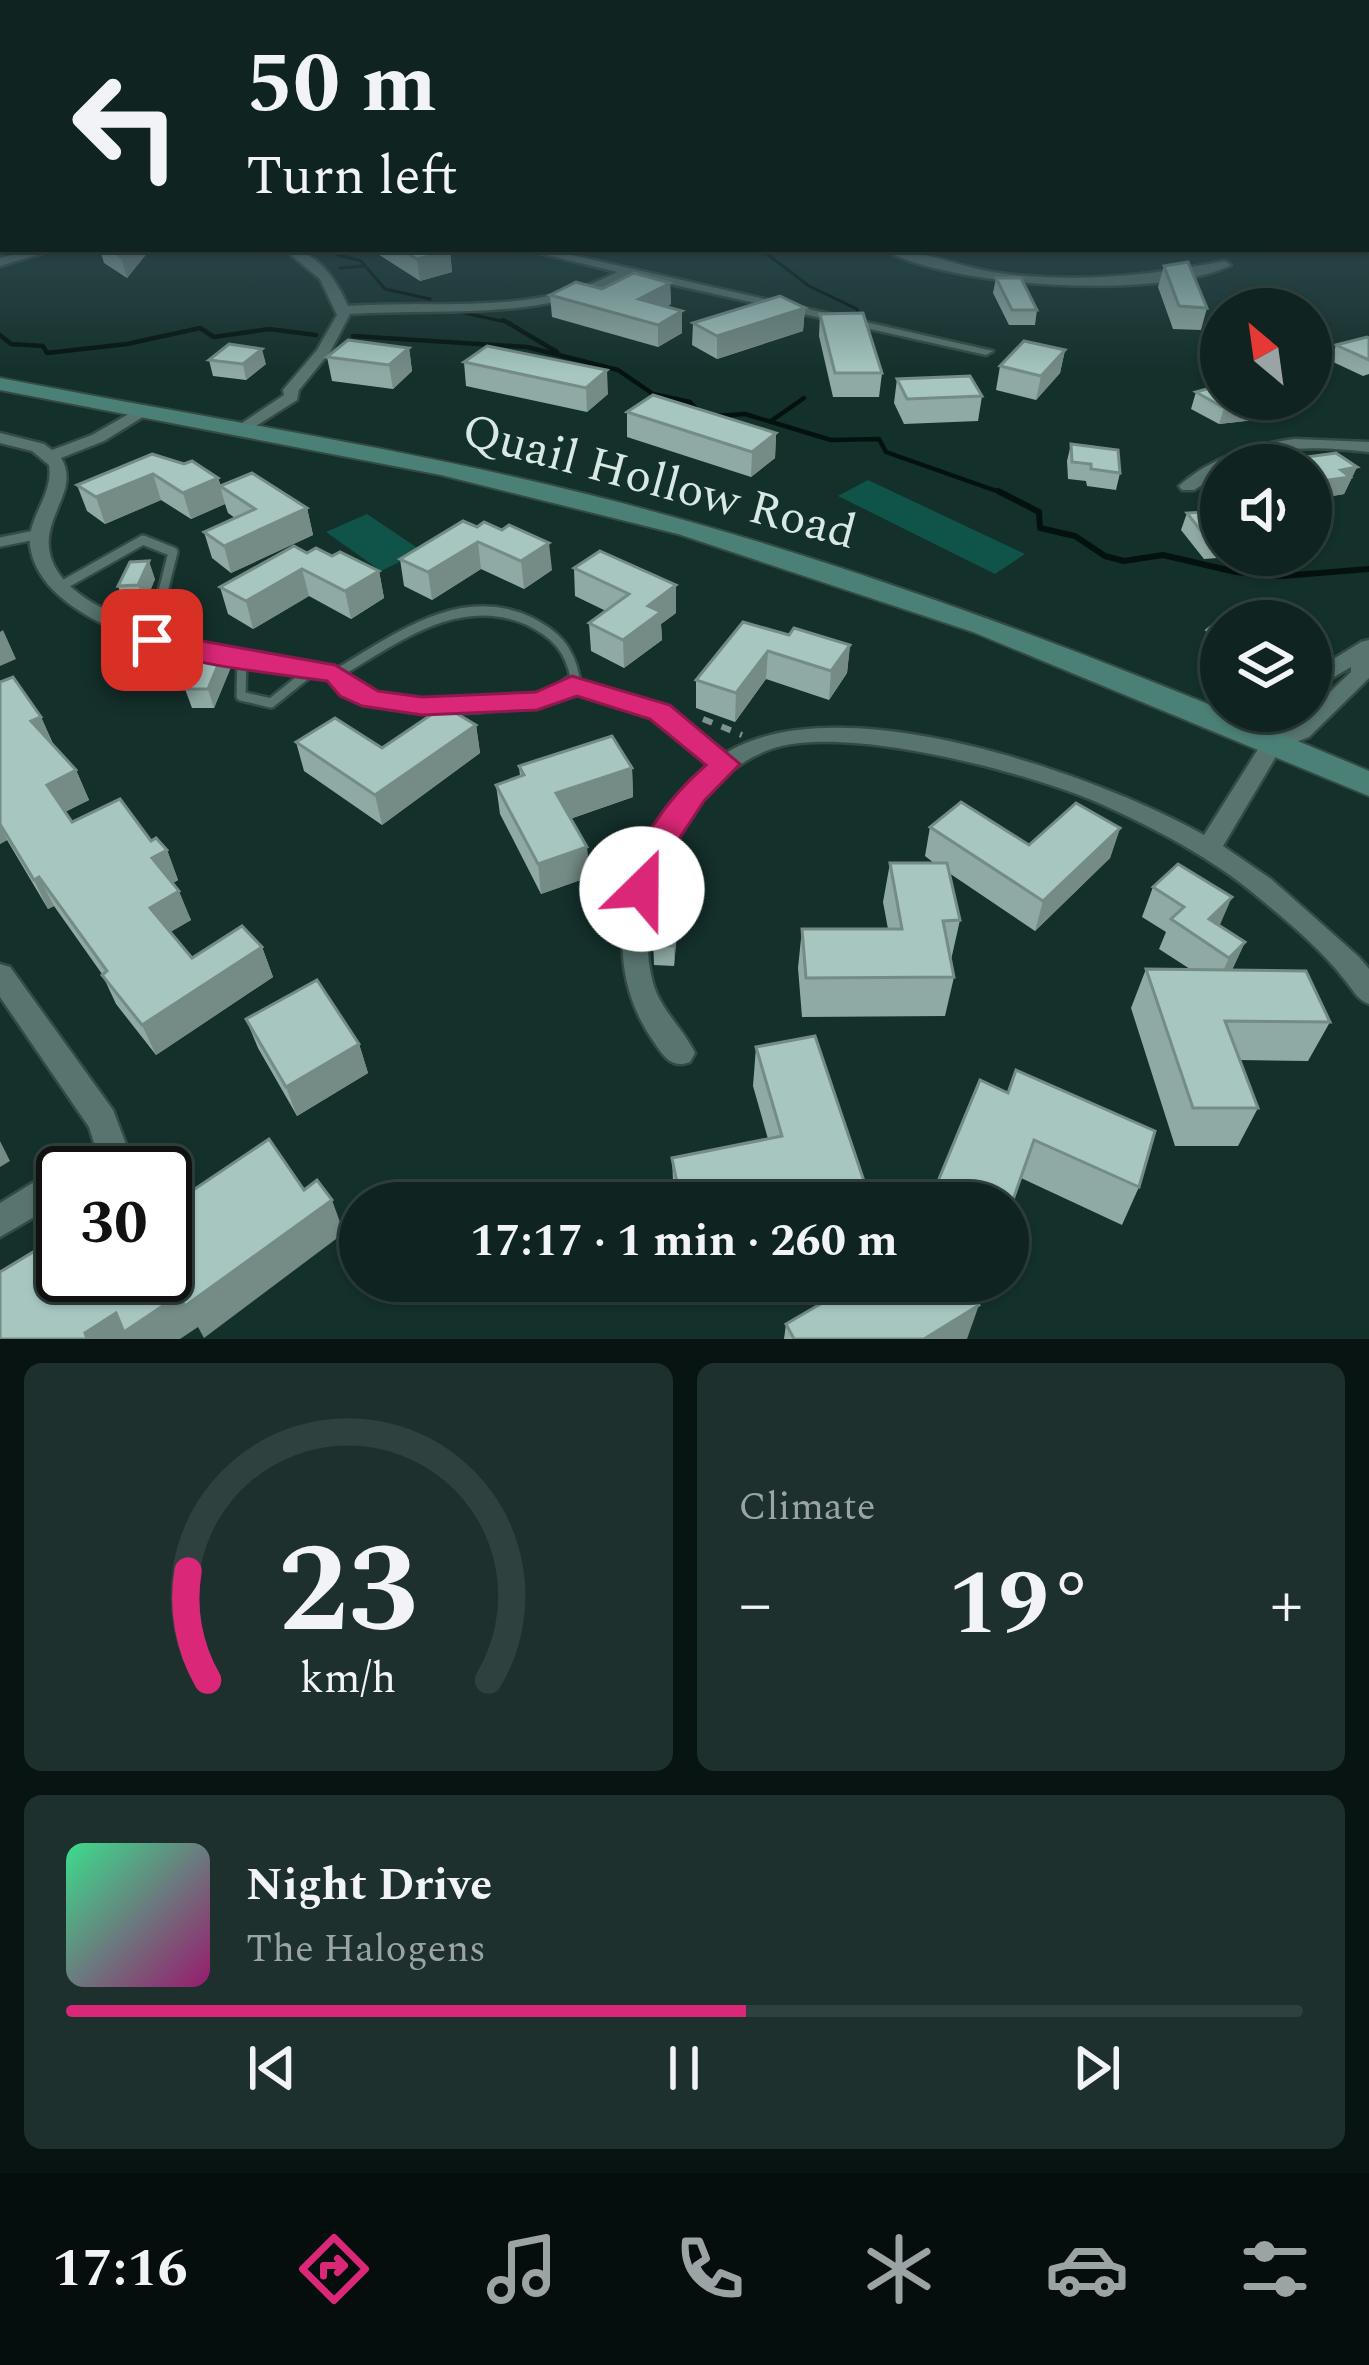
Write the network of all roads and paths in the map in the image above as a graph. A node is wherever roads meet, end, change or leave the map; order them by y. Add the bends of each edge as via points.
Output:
1 (35, 252) edge
2 (294, 252) edge
3 (543, 252) edge
4 (899, 252) edge
5 (0, 259) edge
6 (1225, 265) dead end
7 (629, 271) junction
8 (344, 310) junction
9 (986, 351) dead end
10 (0, 384) edge
11 (141, 412) junction
12 (242, 430) junction
13 (0, 438) edge
14 (1369, 447) edge
15 (52, 456) junction
16 (1188, 486) dead end
17 (40, 534) junction
18 (0, 542) edge
19 (63, 586) junction
20 (126, 628) junction
21 (1364, 649) edge
22 (242, 658) junction
23 (312, 670) junction
24 (1332, 670) edge
25 (335, 674) junction
26 (572, 685) junction
27 (1273, 732) edge
28 (1273, 743) junction
29 (725, 764) junction
30 (1369, 784) edge
31 (1209, 848) junction
32 (0, 975) edge
33 (1369, 992) edge
34 (680, 1053) dead end
35 (110, 1146) edge
36 (36, 1199) edge
37 (0, 1221) edge

1 - 5 street
2 - 8 street via 316,267
3 - 7 street
4 - 6 street via 968,273 1047,281 1148,278
7 - 8 street via 590,291 505,305
7 - 9 street
8 - 12 street via 292,397
10 - 11 main road, Quail Hollow Road
11 - 12 main road, Quail Hollow Road
11 - 15 street
12 - 28 main road, Quail Hollow Road via 583,500 809,565
13 - 15 street
14 - 16 street via 1271,445 1224,460
15 - 17 street via 60,479
17 - 18 lane
17 - 19 street via 39,550
19 - 20 street
19 - 20 lane via 143,541 172,552 159,607
20 - 22 street via 182,649
21 - 24 street
21 - 28 street via 1362,674 1301,732
22 - 23 lane
22 - 23 lane via 241,696 271,704
23 - 25 lane
25 - 26 lane via 372,700 422,706 537,701
25 - 26 lane via 404,635 482,608 552,632 570,651
26 - 29 street via 660,712
27 - 28 street
28 - 30 main road, Quail Hollow Road
28 - 31 street
29 - 31 street via 764,743 826,734 925,745 1054,774
29 - 34 street via 693,793 650,857 634,920 637,987 656,1028
31 - 33 street via 1275,894
32 - 35 street via 102,1120
36 - 37 street

